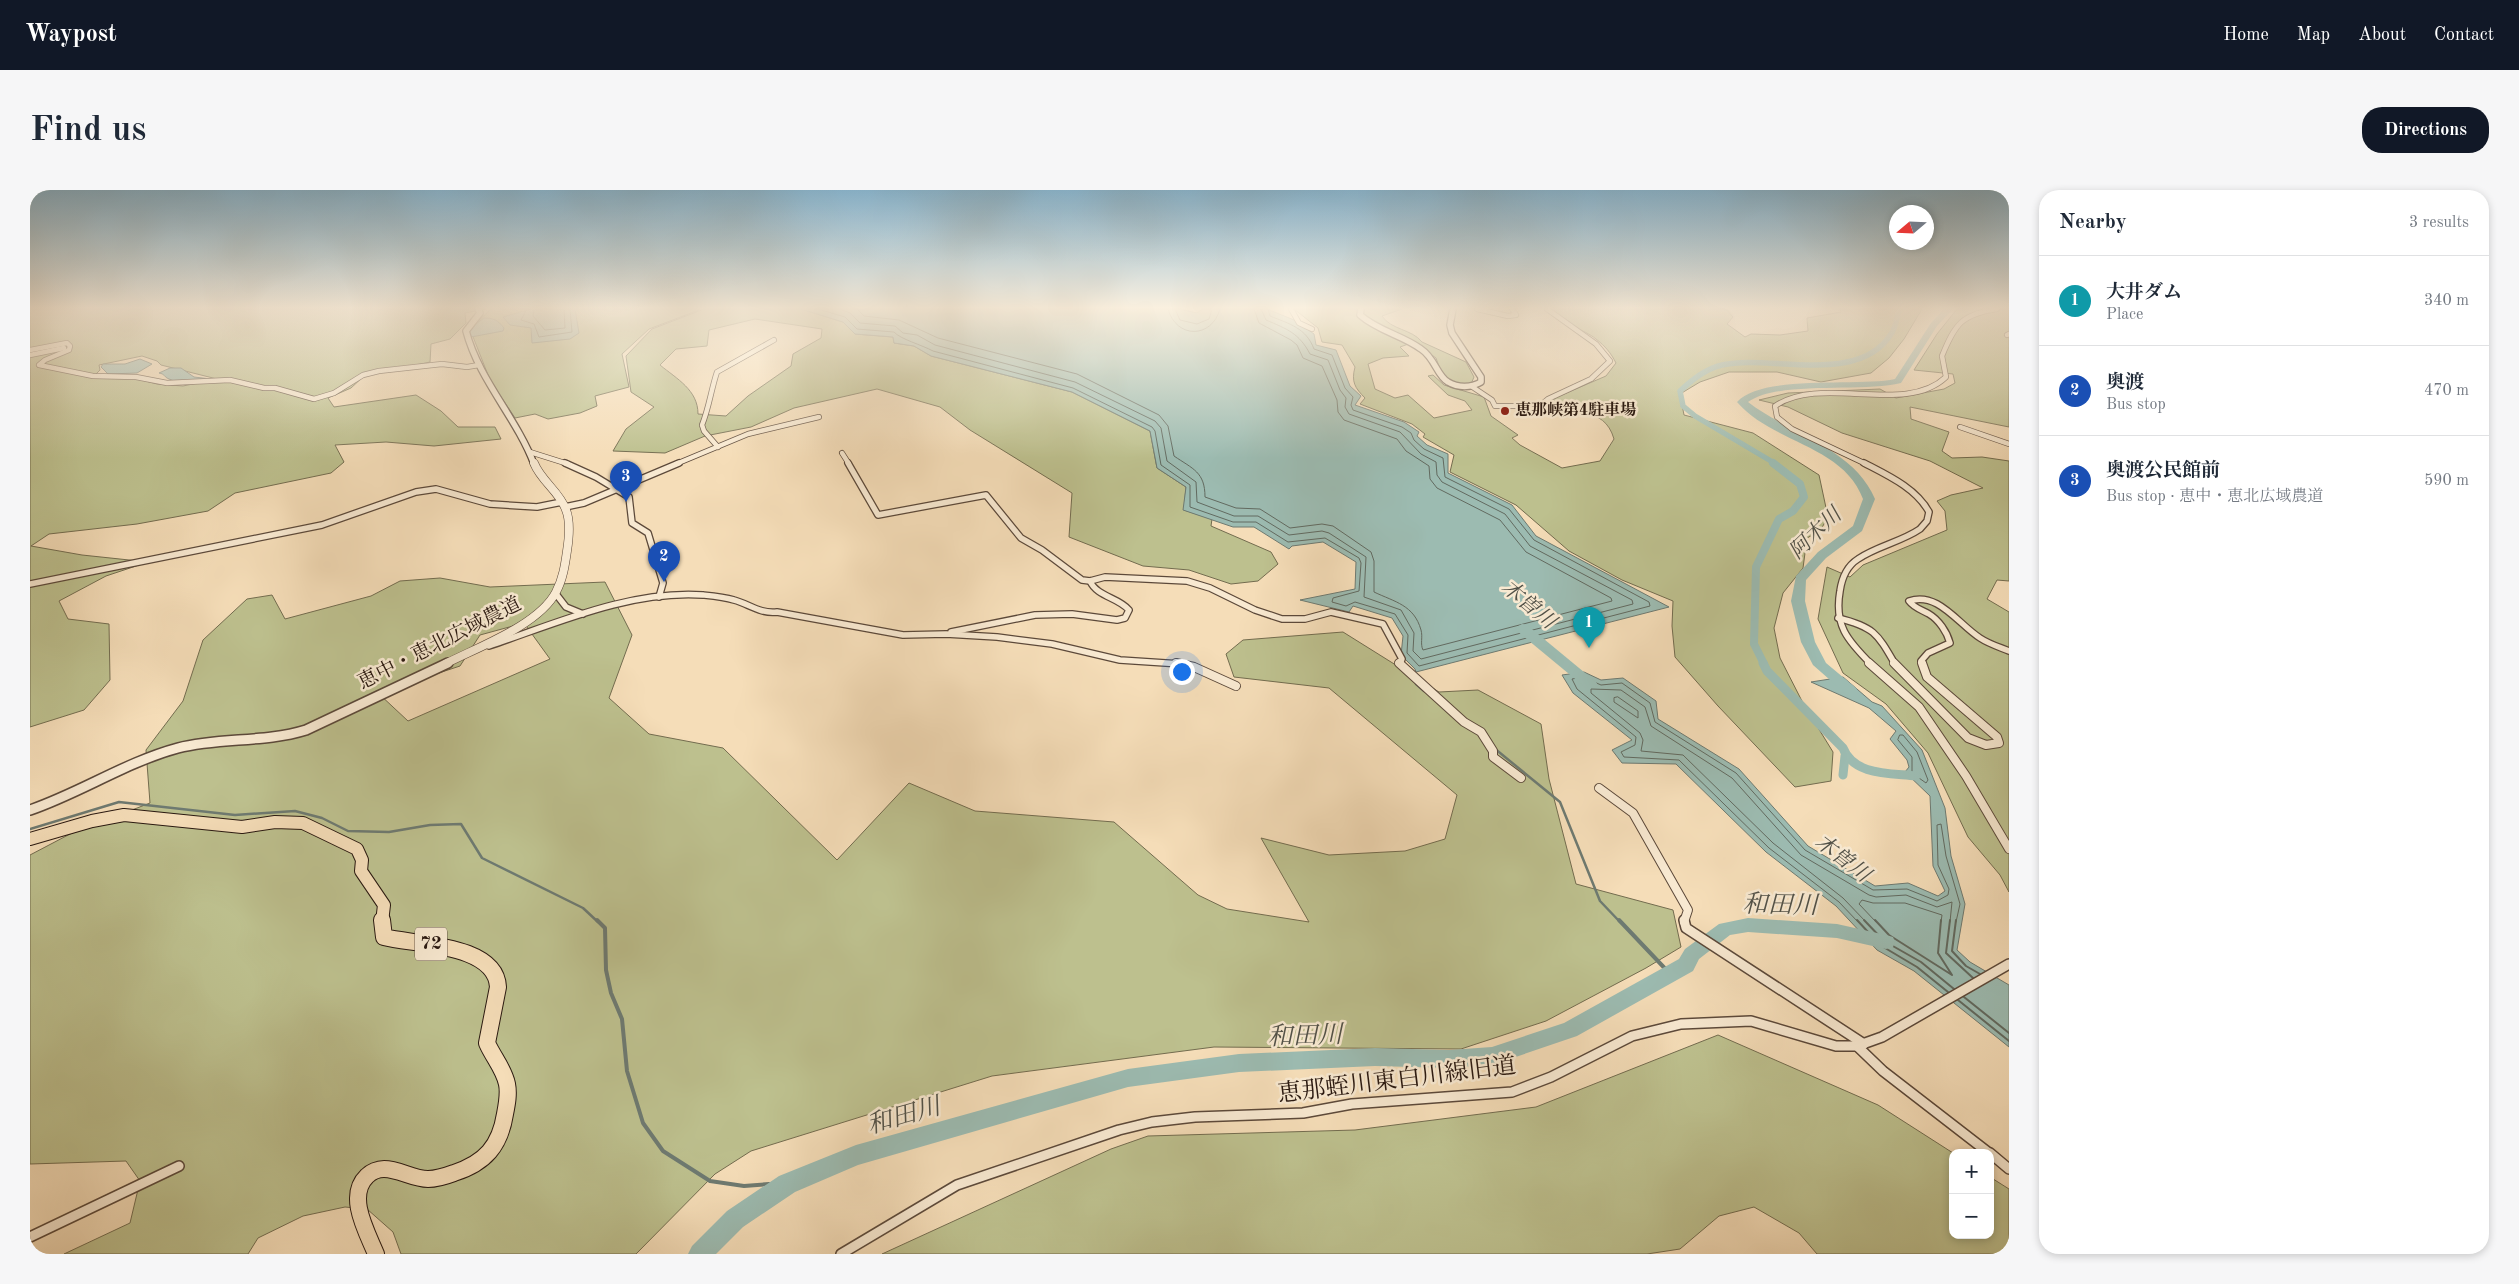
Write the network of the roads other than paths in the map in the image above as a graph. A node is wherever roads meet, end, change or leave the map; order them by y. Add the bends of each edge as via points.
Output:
1 (49, 359) edge
2 (476, 359) edge
3 (741, 359) edge
4 (1433, 359) edge
5 (1468, 359) edge
6 (1609, 359) edge
7 (1943, 359) edge
8 (41, 365) junction
9 (478, 365) junction
10 (34, 367) dead end
11 (1471, 386) junction
12 (819, 417) dead end
13 (1960, 426) dead end
14 (2009, 444) edge
15 (718, 447) junction
16 (530, 452) junction
17 (842, 453) dead end
18 (617, 488) junction
19 (564, 504) junction
20 (1090, 581) junction
21 (30, 584) edge
22 (556, 594) junction
23 (659, 596) junction
24 (583, 614) junction
25 (1838, 618) junction
26 (946, 634) junction
27 (2009, 651) edge
28 (465, 654) junction
29 (1236, 686) dead end
30 (1521, 778) dead end
31 (1599, 788) dead end
32 (30, 810) edge
33 (30, 839) edge
34 (2009, 849) edge
35 (2009, 964) edge
36 (1860, 1045) junction
37 (1985, 1149) edge
38 (1994, 1156) edge
39 (179, 1166) dead end
40 (2009, 1168) edge
41 (30, 1238) edge
42 (376, 1254) edge
43 (841, 1254) edge

1 - 8 street via 39,363
2 - 9 street
3 - 15 street via 717,372 702,425
4 - 11 street via 1445,380 1457,386
5 - 11 street via 1481,379
6 - 11 street via 1602,370 1590,379 1536,407 1496,406
7 - 25 street via 1946,377 1934,387 1891,396 1826,394 1775,406 1775,413 1783,423 1895,480 1915,492 1927,506 1929,514 1924,527 1856,559 1849,566 1841,582
8 - 9 street via 93,376 136,377 166,383 230,380 314,398 334,393 363,375 379,371 442,364
8 - 10 street
9 - 16 street
12 - 15 street via 771,427
13 - 14 street
15 - 18 street
16 - 18 street
16 - 19 street via 540,476
17 - 20 street via 878,515 986,495 1021,538 1070,573
18 - 19 street via 584,503
18 - 23 street via 628,497 632,523 648,533 664,583
19 - 21 street via 537,507 490,504 436,489 416,492 322,525
19 - 22 street, 恵中・恵北広域農道 via 568,514 568,534 563,576
20 - 26 street via 1100,593 1125,603 1129,610 1125,618 1035,615
20 - 30 street via 1105,577 1187,581 1282,619 1296,620 1331,612 1383,624 1394,638 1397,654 1402,659 1399,663 1481,732 1493,750 1493,757
22 - 24 street via 566,607
22 - 28 street, 恵中・恵北広域農道 via 526,622
23 - 24 street
23 - 26 street via 703,595 734,600 766,613 777,612 904,635
24 - 28 street
25 - 27 street via 1859,623 1877,634 1896,666 1968,738 1986,745 1999,743 1997,737 1927,677 1923,670 1921,661 1928,653 1950,643 1932,616 1909,601 1917,598 1934,603 1979,637
25 - 34 street via 1860,654 1919,707 1932,724 1954,754
26 - 29 street via 1052,644 1120,660 1173,662
28 - 32 street, 恵中・恵北広域農道 via 304,730 274,738 212,741 176,748
31 - 36 street via 1634,813 1688,910 1684,920 1686,928
33 - 42 main road, 72 via 124,815 242,827 282,821 303,823 357,849 362,860 361,871 384,905 381,927 384,937 432,944 471,955 490,966 498,977 498,996 487,1043 507,1083 502,1134 496,1148 467,1170 426,1179 408,1176 392,1168 376,1171 362,1182 357,1195 360,1211
35 - 36 street, 恵那蛭川東白川線旧道 via 1882,1037
36 - 37 street via 1883,1071
36 - 43 street, 恵那蛭川東白川線旧道 via 1836,1046 1751,1021 1696,1022 1632,1036 1551,1077 1512,1092 1401,1099 1303,1113 1152,1122 1048,1152 957,1185
38 - 40 street
39 - 41 street

